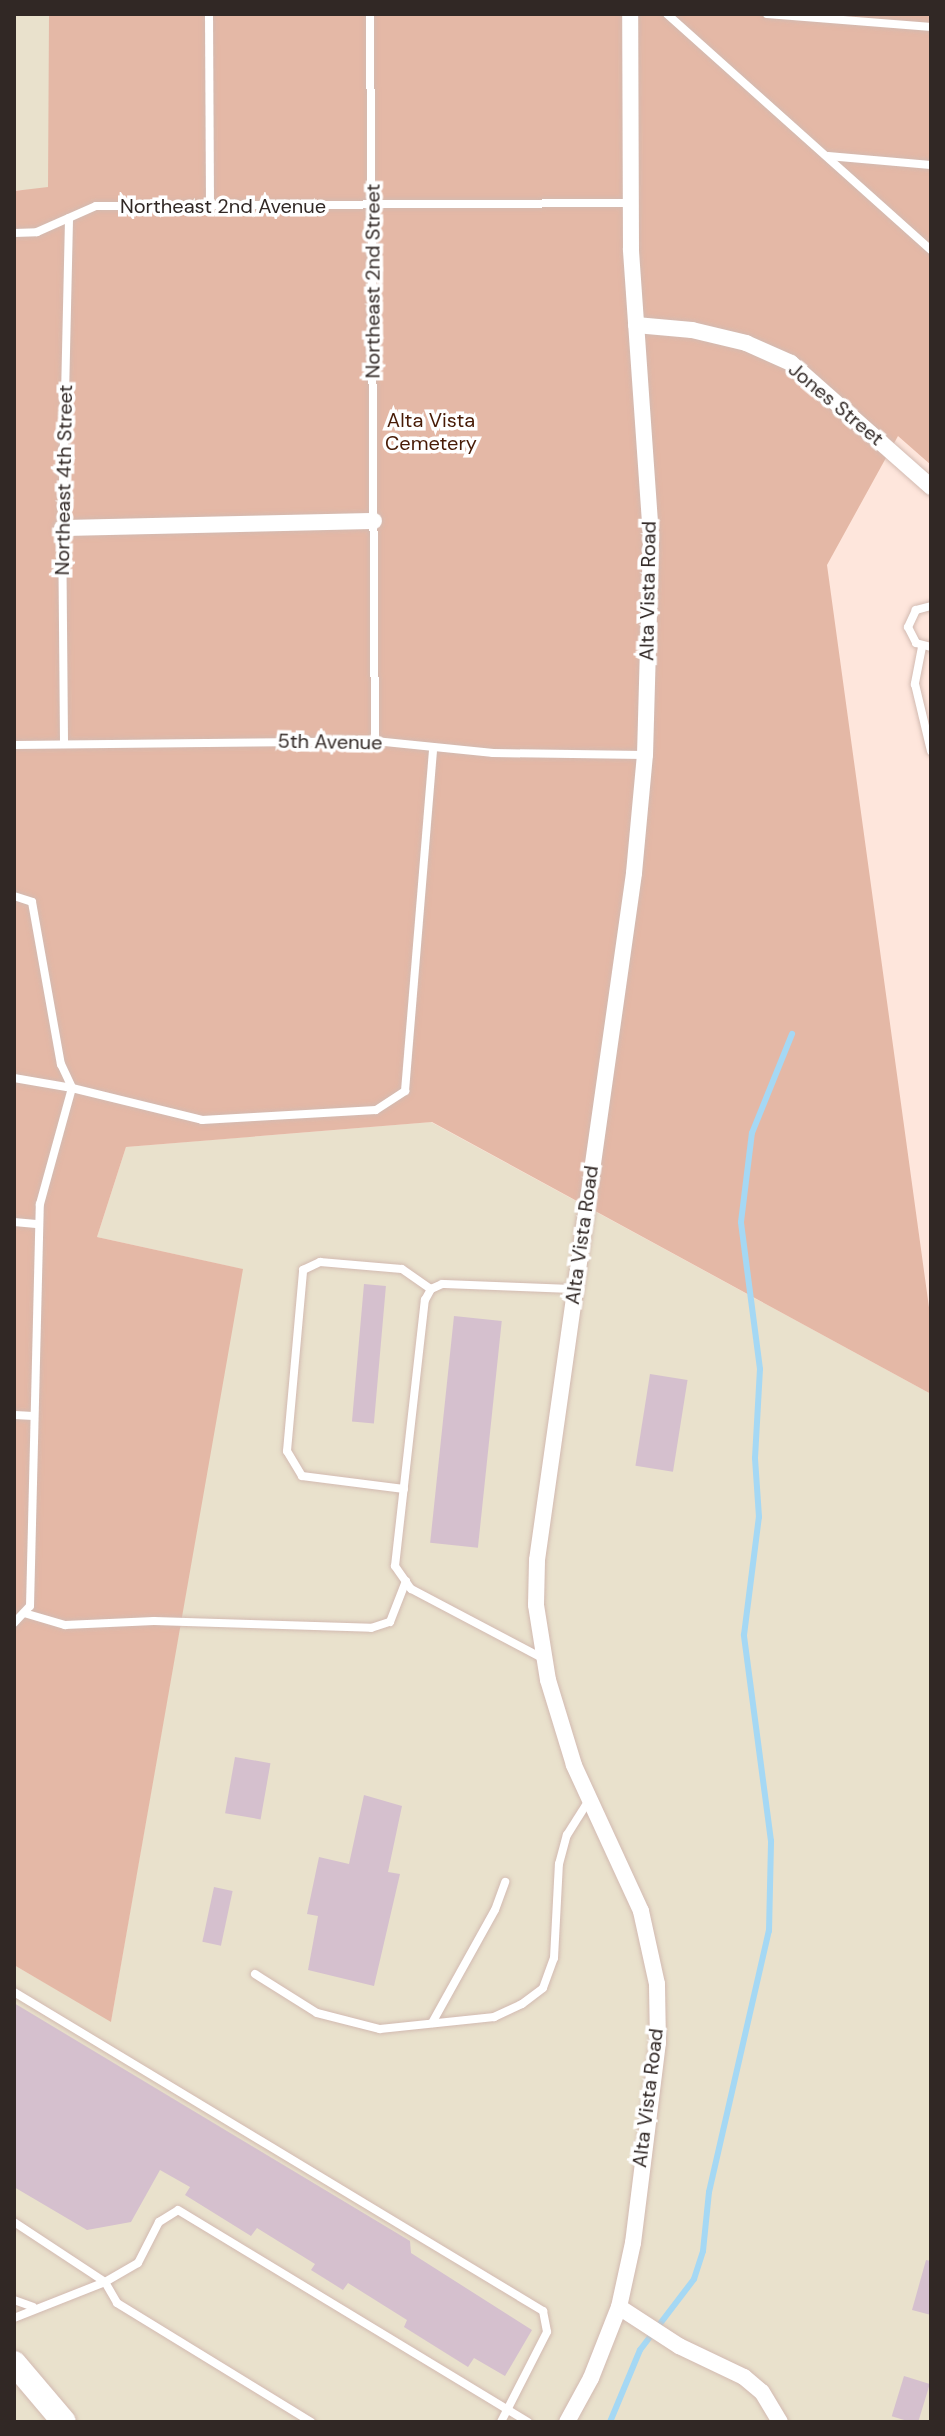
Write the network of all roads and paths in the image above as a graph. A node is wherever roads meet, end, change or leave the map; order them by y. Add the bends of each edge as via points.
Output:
1 (209, 14) edge
2 (370, 14) edge
3 (630, 14) edge
4 (667, 14) edge
5 (767, 14) edge
6 (931, 27) edge
7 (827, 156) junction
8 (931, 165) edge
9 (630, 203) junction
10 (372, 205) junction
11 (210, 206) junction
12 (69, 218) junction
13 (14, 233) edge
14 (931, 250) edge
15 (636, 325) junction
16 (931, 487) edge
17 (374, 521) junction
18 (62, 528) junction
19 (931, 606) edge
20 (926, 647) edge
21 (64, 741) junction
22 (375, 741) junction
23 (14, 745) edge
24 (433, 748) junction
25 (931, 751) edge
26 (645, 755) junction
27 (14, 896) edge
28 (14, 1078) edge
29 (72, 1088) junction
30 (14, 1222) edge
31 (39, 1224) junction
32 (431, 1289) junction
33 (574, 1289) junction
34 (14, 1415) edge
35 (34, 1416) junction
36 (404, 1489) junction
37 (406, 1581) junction
38 (24, 1613) junction
39 (14, 1623) edge
40 (544, 1660) junction
41 (590, 1799) junction
42 (505, 1882) dead end
43 (255, 1974) dead end
44 (14, 1992) edge
45 (432, 2023) junction
46 (14, 2222) edge
47 (105, 2282) junction
48 (14, 2300) edge
49 (33, 2307) junction
50 (619, 2307) junction
51 (14, 2318) edge
52 (14, 2363) edge
53 (507, 2409) junction
54 (64, 2422) edge
55 (311, 2422) edge
56 (501, 2422) edge
57 (528, 2422) edge
58 (567, 2422) edge
59 (780, 2422) edge

1 - 11 lane
2 - 10 lane, Northeast 2nd Street
3 - 9 street, Alta Vista Road
4 - 7 lane
5 - 6 lane
7 - 8 lane
7 - 14 lane
9 - 10 lane, Northeast 2nd Avenue
9 - 15 street, Alta Vista Road
10 - 11 lane, Northeast 2nd Avenue
10 - 17 lane, Northeast 2nd Street
11 - 12 lane, Northeast 2nd Avenue via 96,206
12 - 13 lane, Northeast 2nd Avenue via 37,232
12 - 18 lane, Northeast 4th Street
15 - 16 street, Jones Street via 732,339 791,363
15 - 26 street, Alta Vista Road via 651,537
17 - 18 street
17 - 22 lane, Northeast 2nd Street
18 - 21 lane, Northeast 4th Street
19 - 20 lane via 916,610 909,620 912,639
20 - 25 lane via 915,684
21 - 22 lane, 5th Avenue
21 - 23 lane, 5th Avenue
22 - 24 lane, 5th Avenue
24 - 26 lane, 5th Avenue
24 - 29 lane via 405,1091 376,1110 202,1120
26 - 33 street, Alta Vista Road via 634,873
27 - 29 lane via 32,902 61,1064
28 - 29 lane
29 - 31 lane
30 - 31 lane
31 - 35 lane
32 - 33 lane via 442,1284
32 - 36 lane via 425,1300
32 - 36 lane via 402,1269 320,1262 303,1270 287,1451 302,1476
33 - 40 street, Alta Vista Road via 537,1560 536,1605
34 - 35 lane
35 - 38 lane via 30,1606
36 - 37 lane via 395,1566
37 - 38 lane via 390,1622 371,1628 154,1621 65,1625
37 - 40 lane via 469,1623
38 - 39 lane
40 - 41 street, Alta Vista Road via 574,1765
41 - 45 lane via 567,1835 559,1864 554,1958 543,1988 494,2017
41 - 50 street, Alta Vista Road via 641,1911 657,1984 658,2043 633,2243
42 - 45 lane
43 - 45 lane via 317,2013 380,2029
44 - 53 lane via 543,2311 547,2332
46 - 47 lane
47 - 49 lane
47 - 53 lane via 138,2263 159,2222 178,2210
47 - 55 lane via 117,2303
48 - 49 lane
49 - 51 lane
50 - 58 street, Alta Vista Road
50 - 59 street via 679,2346 744,2377 762,2392
52 - 54 main road
53 - 56 lane
53 - 57 lane

